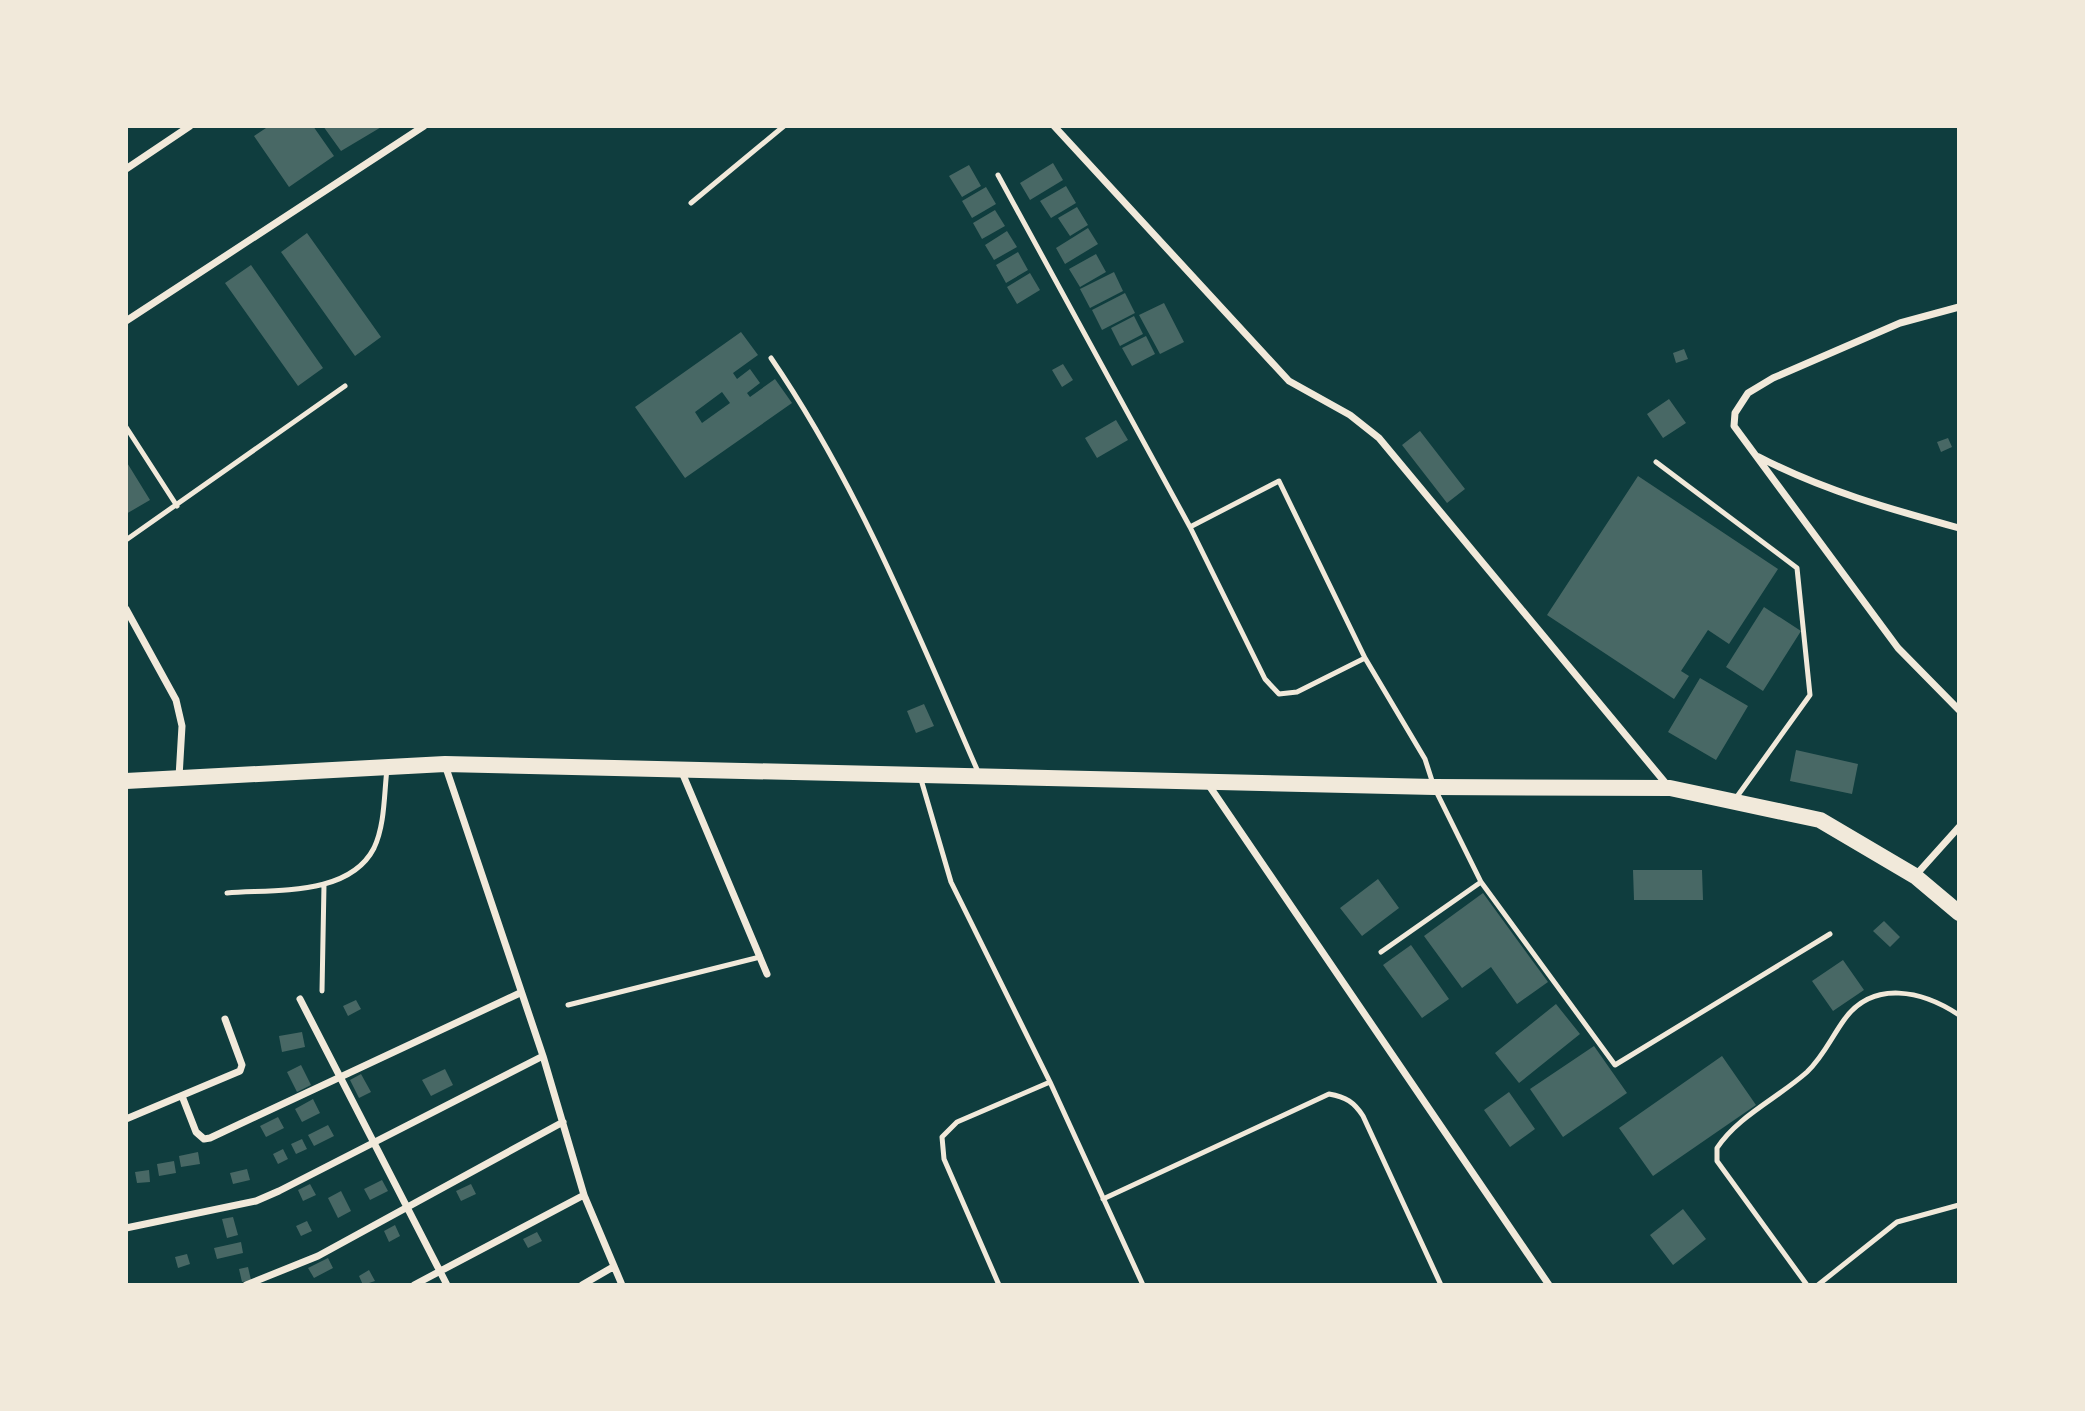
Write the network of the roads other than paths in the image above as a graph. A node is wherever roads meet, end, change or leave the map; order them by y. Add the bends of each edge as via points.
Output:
1 (190, 126) edge
2 (425, 126) edge
3 (784, 126) edge
4 (1054, 126) edge
5 (126, 169) edge
6 (998, 175) dead end
7 (691, 203) dead end
8 (1959, 307) edge
9 (126, 321) edge
10 (771, 358) dead end
11 (345, 386) dead end
12 (126, 427) edge
13 (1755, 455) junction
14 (1657, 462) dead end
15 (177, 506) junction
16 (1190, 527) junction
17 (1959, 528) edge
18 (126, 540) edge
19 (126, 609) edge
20 (1365, 658) junction
21 (1959, 710) edge
22 (445, 764) junction
23 (387, 767) junction
24 (681, 769) junction
25 (919, 774) junction
26 (980, 775) junction
27 (179, 777) junction
28 (1206, 780) junction
29 (126, 781) edge
30 (1434, 787) junction
31 (1670, 788) junction
32 (1733, 802) junction
33 (1959, 827) edge
34 (1915, 876) junction
35 (1481, 882) junction
36 (324, 885) junction
37 (227, 893) dead end
38 (1959, 913) edge
39 (1830, 934) dead end
40 (1381, 952) dead end
41 (760, 957) junction
42 (767, 974) dead end
43 (322, 991) dead end
44 (520, 993) junction
45 (300, 999) dead end
46 (568, 1005) dead end
47 (1959, 1014) edge
48 (225, 1019) dead end
49 (543, 1056) junction
50 (340, 1076) junction
51 (1050, 1082) junction
52 (182, 1096) junction
53 (126, 1119) edge
54 (563, 1122) junction
55 (374, 1142) junction
56 (584, 1195) junction
57 (1103, 1199) junction
58 (1959, 1205) edge
59 (407, 1207) junction
60 (126, 1228) edge
61 (614, 1267) junction
62 (440, 1271) junction
63 (247, 1285) edge
64 (414, 1285) edge
65 (447, 1285) edge
66 (582, 1285) edge
67 (622, 1285) edge
68 (999, 1285) edge
69 (1143, 1285) edge
70 (1441, 1285) edge
71 (1549, 1285) edge
72 (1807, 1285) edge
73 (1818, 1285) edge

1 - 5 street
2 - 9 street
3 - 7 lane
4 - 31 street via 1289,381 1350,415 1378,438
6 - 16 lane
8 - 13 street via 1900,323 1748,393 1735,412 1734,426
10 - 26 lane via 837,464
11 - 15 lane
12 - 15 lane
13 - 17 street via 1799,477
13 - 21 street via 1898,648
14 - 32 lane via 1797,568 1810,695
15 - 18 lane
16 - 20 lane via 1265,679 1279,694 1297,692
16 - 20 lane via 1279,481
19 - 27 street via 176,700 182,726
20 - 30 lane via 1425,759
22 - 23 main road
22 - 24 main road
22 - 44 street
23 - 27 main road
23 - 36 lane via 381,826 373,849 355,870
24 - 25 main road
24 - 41 street
25 - 26 main road
25 - 51 lane via 951,882
26 - 28 main road
27 - 29 main road
28 - 30 main road
28 - 71 street
30 - 31 main road
30 - 35 lane
31 - 32 main road
32 - 34 main road via 1820,820
33 - 34 street
34 - 38 main road
35 - 39 lane via 1615,1065
35 - 40 lane
36 - 37 lane
36 - 43 lane
41 - 42 street
41 - 46 lane
44 - 49 street
44 - 50 street
45 - 50 street
47 - 72 lane via 1912,993 1890,991 1870,997 1856,1006 1807,1072 1732,1129 1717,1148 1717,1161
48 - 52 street via 242,1065 240,1071
49 - 54 street
49 - 55 street
50 - 52 street via 204,1139 195,1132
50 - 55 street
51 - 57 lane
51 - 68 lane via 957,1122 942,1137 944,1159
52 - 53 street
54 - 56 street
54 - 59 street
55 - 59 street
55 - 60 street via 256,1201
56 - 61 street
56 - 62 street
57 - 69 lane
57 - 70 lane via 1329,1094 1343,1097 1363,1116
58 - 73 lane via 1897,1222
59 - 62 street
59 - 63 street via 318,1256
61 - 66 street
61 - 67 street
62 - 64 street
62 - 65 street

